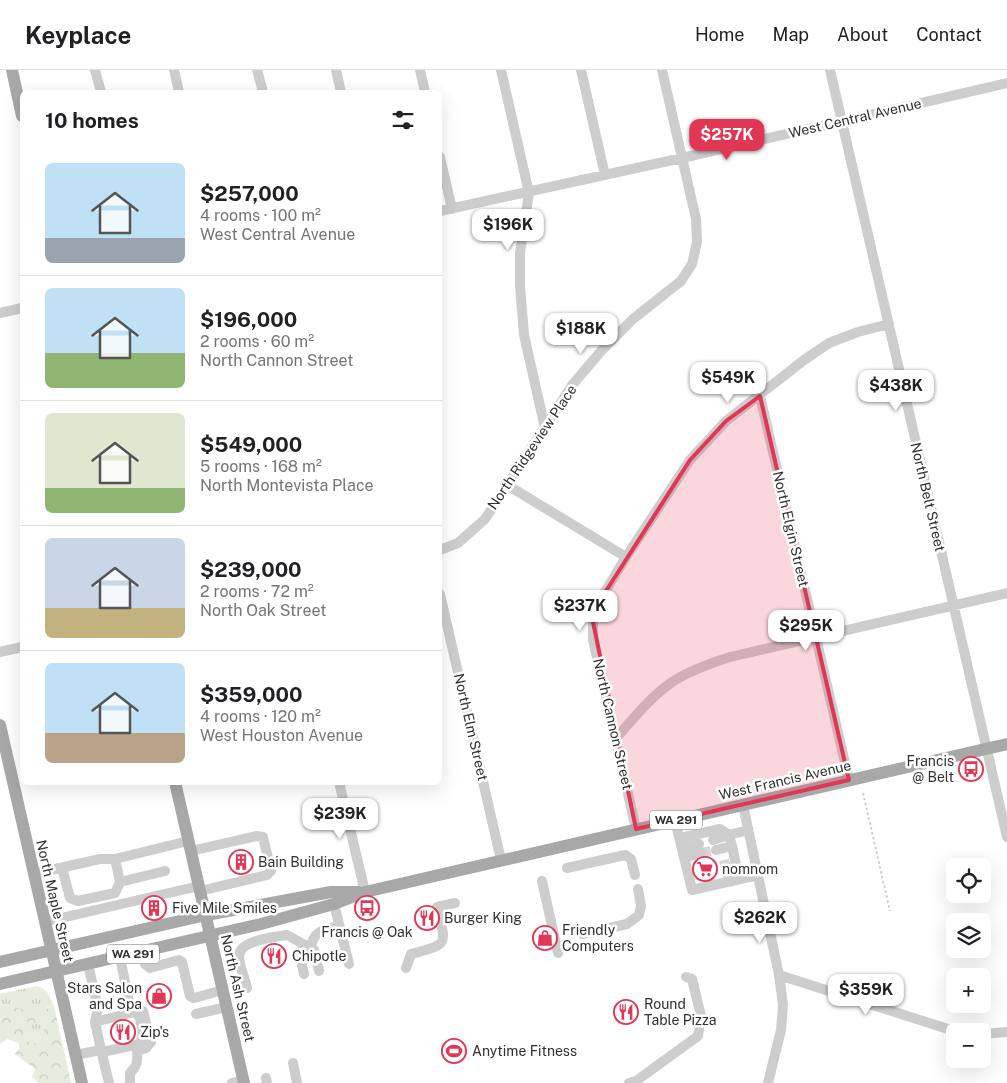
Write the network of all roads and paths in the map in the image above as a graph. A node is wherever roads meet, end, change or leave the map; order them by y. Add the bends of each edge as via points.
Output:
1 (12, 70) edge
2 (95, 70) edge
3 (174, 70) edge
4 (257, 70) edge
5 (336, 70) edge
6 (420, 70) edge
7 (501, 70) edge
8 (581, 70) edge
9 (662, 70) edge
10 (830, 70) edge
11 (1007, 83) edge
12 (100, 90) edge
13 (179, 90) edge
14 (262, 90) edge
15 (341, 90) edge
16 (425, 90) edge
17 (20, 107) edge
18 (842, 121) junction
19 (682, 158) junction
20 (442, 166) edge
21 (605, 175) junction
22 (529, 193) junction
23 (452, 209) junction
24 (442, 211) edge
25 (20, 308) edge
26 (0, 313) edge
27 (889, 324) junction
28 (760, 396) junction
29 (545, 428) junction
30 (507, 485) junction
31 (442, 549) edge
32 (626, 557) junction
33 (1007, 593) edge
34 (442, 603) edge
35 (953, 605) junction
36 (815, 637) junction
37 (20, 647) edge
38 (0, 652) edge
39 (0, 725) edge
40 (616, 738) junction
41 (1007, 744) edge
42 (987, 748) junction
43 (849, 780) junction
44 (176, 785) edge
45 (340, 785) edge
46 (863, 793) dead end
47 (743, 805) junction
48 (716, 811) junction
49 (675, 820) junction
50 (636, 829) junction
51 (748, 830) junction
52 (725, 832) junction
53 (1007, 837) edge
54 (190, 846) junction
55 (721, 846) junction
56 (682, 848) junction
57 (700, 849) tunnel mouth
58 (114, 859) junction
59 (501, 860) junction
60 (724, 860) tunnel mouth
61 (62, 868) junction
62 (567, 868) dead end
63 (165, 871) dead end
64 (33, 874) junction
65 (635, 875) dead end
66 (758, 875) junction
67 (732, 877) junction
68 (542, 881) dead end
69 (120, 882) junction
70 (199, 888) junction
71 (638, 888) dead end
72 (364, 892) junction
73 (455, 903) dead end
74 (334, 904) junction
75 (890, 911) dead end
76 (206, 915) junction
77 (44, 922) junction
78 (339, 926) junction
79 (582, 934) dead end
80 (210, 936) junction
81 (311, 948) junction
82 (50, 950) junction
83 (142, 952) junction
84 (299, 952) dead end
85 (558, 953) dead end
86 (120, 957) junction
87 (0, 962) edge
88 (88, 964) junction
89 (349, 964) dead end
90 (406, 968) dead end
91 (319, 971) dead end
92 (56, 972) junction
93 (304, 974) dead end
94 (779, 975) junction
95 (686, 976) dead end
96 (0, 984) edge
97 (247, 988) dead end
98 (223, 990) junction
99 (227, 1006) junction
100 (196, 1014) dead end
101 (95, 1022) junction
102 (946, 1029) edge
103 (1007, 1032) edge
104 (991, 1033) edge
105 (101, 1050) junction
106 (75, 1055) junction
107 (293, 1063) dead end
108 (240, 1082) edge
109 (82, 1083) edge
110 (109, 1083) edge
111 (130, 1083) edge
112 (298, 1083) edge
113 (629, 1083) edge
114 (768, 1083) edge

1 - 17 main road
2 - 12 street
3 - 13 street
4 - 14 street
5 - 15 street
6 - 16 street
7 - 22 street
8 - 21 street
9 - 19 street
10 - 18 street, North Belt Street
11 - 18 street, West Central Avenue
18 - 19 street, West Central Avenue
18 - 27 street, North Belt Street
19 - 21 street, West Central Avenue
19 - 29 street, North Ridgeview Place via 696,219 697,242 692,264 681,281 602,350 573,384
20 - 23 street
21 - 22 street, West Central Avenue
22 - 23 street, West Central Avenue
22 - 29 street via 520,253 520,286 524,335
23 - 24 street, West Central Avenue
25 - 26 street
27 - 28 street, North Cannon Street via 829,344
27 - 35 street, North Belt Street
28 - 32 street, North Cannon Street via 726,421 690,460
28 - 36 street, North Elgin Street
29 - 30 street, North Ridgeview Place
30 - 31 street, North Ridgeview Place via 485,519 458,543
30 - 32 street
32 - 40 street, North Cannon Street via 597,605 592,622 593,640
33 - 35 street
34 - 59 street, North Elm Street
35 - 36 street
35 - 42 street, North Belt Street
36 - 40 street via 730,657 675,680 647,704
36 - 43 street, North Elgin Street
37 - 38 street
39 - 64 main road, North Maple Street
40 - 50 street, North Cannon Street
41 - 42 main road, West Francis Avenue / WA 291
42 - 43 main road, West Francis Avenue / WA 291
42 - 53 street, North Belt Street
43 - 47 main road, West Francis Avenue / WA 291
44 - 54 main road, North Ash Street
45 - 72 street
46 - 75 path
47 - 48 main road, West Francis Avenue / WA 291
47 - 51 street
48 - 49 main road, West Francis Avenue / WA 291
48 - 52 street
49 - 50 main road, West Francis Avenue / WA 291
49 - 56 street
50 - 59 main road, West Francis Avenue / WA 291
51 - 52 street
51 - 66 street
52 - 55 street
52 - 55 street
52 - 56 street
54 - 58 street
54 - 70 main road, North Ash Street
54 - 70 street via 263,837 271,871 267,875
55 - 60 street
55 - 67 street
56 - 57 street
56 - 67 street via 692,890
58 - 61 street
58 - 69 street
59 - 72 main road, West Francis Avenue / WA 291
61 - 64 street
61 - 69 street via 73,901 115,892
62 - 65 street via 625,855 631,859
63 - 69 street
64 - 77 main road, North Maple Street
66 - 67 street
66 - 94 street
68 - 85 street
70 - 76 main road, North Ash Street
70 - 77 street
71 - 79 street via 639,915 627,924
72 - 74 main road, West Francis Avenue / WA 291
72 - 76 main road, West Francis Avenue / WA 291 via 331,892
73 - 90 street via 437,907 444,936 442,943 411,954
74 - 78 street
74 - 80 main road, West Francis Avenue / WA 291
76 - 80 main road, North Ash Street
76 - 82 main road, West Francis Avenue / WA 291
77 - 82 main road, North Maple Street
78 - 81 street via 320,931 312,940
78 - 89 street
80 - 83 main road, West Francis Avenue / WA 291
80 - 98 main road, North Ash Street
81 - 91 street
81 - 97 street via 287,934 247,943 239,956
82 - 87 main road, West Francis Avenue / WA 291
82 - 92 main road, North Maple Street
83 - 86 main road, West Francis Avenue / WA 291
83 - 98 street via 145,964 150,968 179,960 182,962 190,996 194,998
84 - 93 street
86 - 88 main road, West Francis Avenue / WA 291
86 - 111 street via 130,1007 143,1011 151,1042 137,1051 138,1061 130,1074
88 - 92 main road, West Francis Avenue / WA 291
88 - 101 street via 98,1008
92 - 96 main road, West Francis Avenue / WA 291
92 - 106 main road, North Maple Street
94 - 102 street
94 - 114 street via 783,1005 781,1030
95 - 113 street via 692,979 701,1016 698,1036
98 - 99 main road, North Ash Street
99 - 100 street
99 - 108 main road, North Ash Street
101 - 105 street
101 - 105 street via 134,1012 139,1016 143,1034 139,1044
103 - 104 street
105 - 106 street
105 - 110 street
106 - 109 main road, North Maple Street
107 - 112 street

